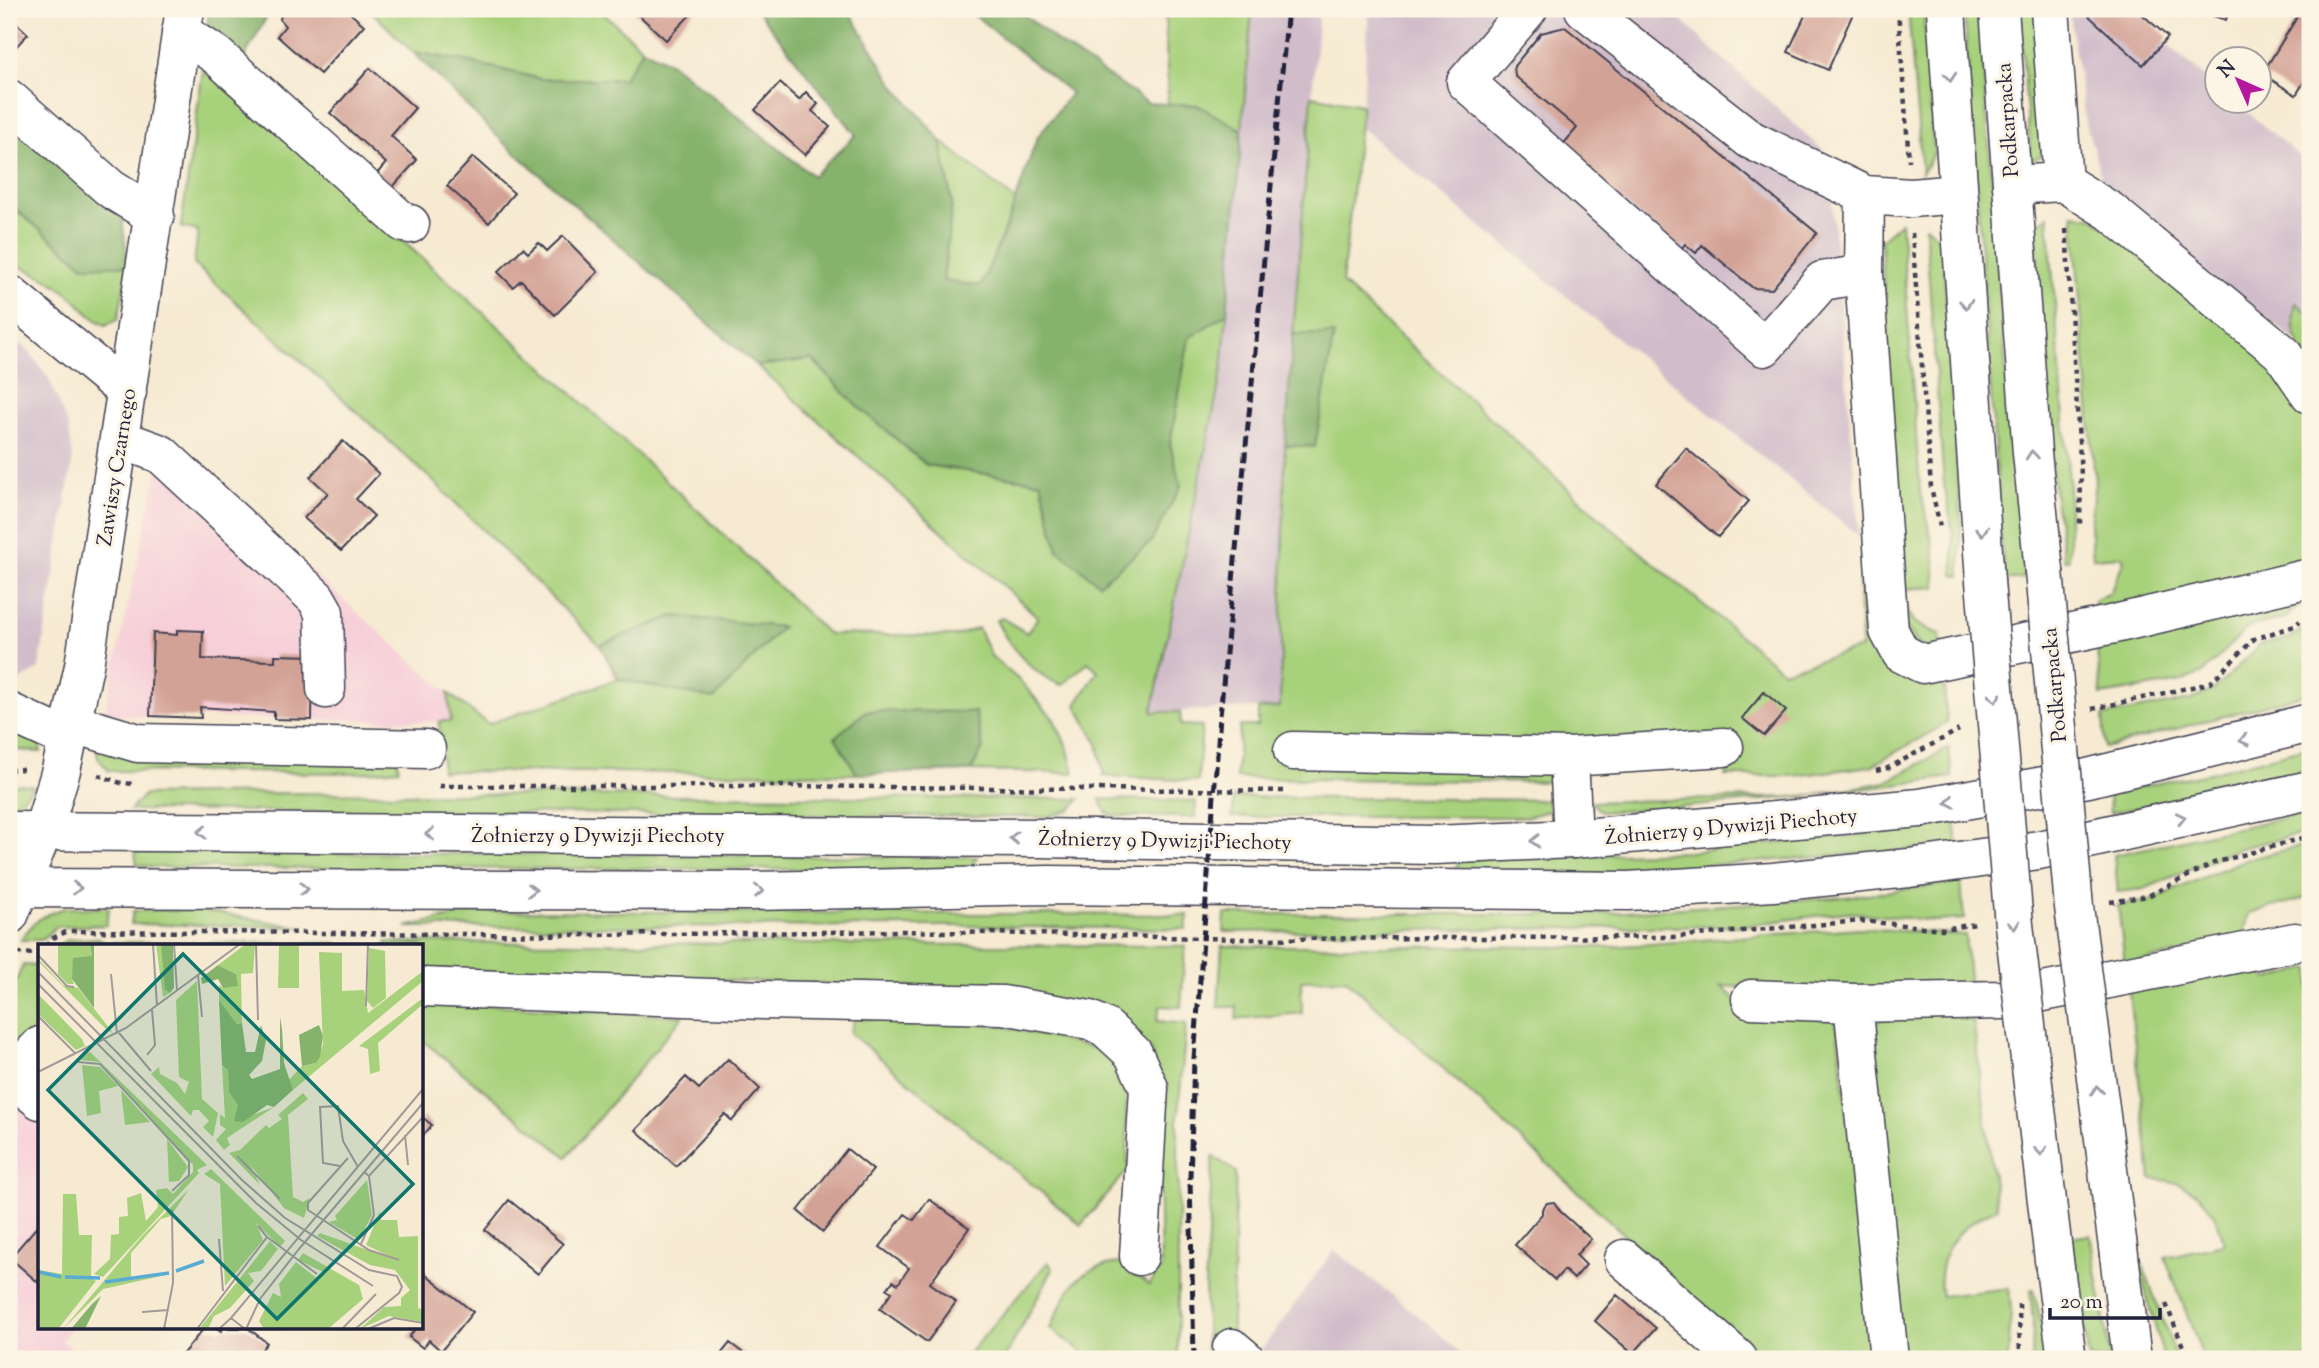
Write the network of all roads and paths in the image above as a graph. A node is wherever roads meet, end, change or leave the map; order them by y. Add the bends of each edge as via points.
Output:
1 (1528, 9) edge
2 (1584, 9) edge
3 (1898, 9) edge
4 (1946, 9) edge
5 (1999, 9) edge
6 (2050, 9) edge
7 (183, 20) edge
8 (9, 99) edge
9 (2063, 182) junction
10 (2012, 185) junction
11 (1958, 194) junction
12 (1865, 195) junction
13 (1911, 198) junction
14 (155, 216) junction
15 (410, 224) dead end
16 (1864, 274) junction
17 (9, 294) edge
18 (127, 391) junction
19 (2310, 394) edge
20 (120, 439) junction
21 (1942, 537) dead end
22 (2080, 538) dead end
23 (2310, 578) edge
24 (2302, 618) dead end
25 (326, 690) dead end
26 (2087, 710) dead end
27 (9, 712) edge
28 (2310, 723) edge
29 (1968, 729) dead end
30 (67, 744) junction
31 (1724, 747) dead end
32 (426, 749) dead end
33 (1293, 751) dead end
34 (1569, 757) junction
35 (9, 770) edge
36 (1866, 774) dead end
37 (149, 784) dead end
38 (436, 786) dead end
39 (2310, 789) edge
40 (1297, 791) dead end
41 (26, 831) edge
42 (1573, 839) junction
43 (13, 897) edge
44 (2295, 942) dead end
45 (16, 953) dead end
46 (38, 954) edge
47 (424, 987) edge
48 (1751, 999) dead end
49 (1853, 1003) junction
50 (38, 1050) edge
51 (20, 1084) edge
52 (1139, 1256) dead end
53 (1624, 1259) dead end
54 (2018, 1294) dead end
55 (2165, 1302) dead end
56 (1738, 1359) edge
57 (1889, 1359) edge
58 (2020, 1359) edge
59 (2067, 1359) edge
60 (2132, 1359) edge
61 (2188, 1359) edge

1 - 16 main road via 1466,82 1764,348 1822,281
2 - 12 main road via 1751,140
3 - 13 path
4 -> 11 main road
5 - 10 main road, Podkarpacka
6 - 9 main road
7 - 14 main road, Zawiszy Czarnego
7 - 15 main road via 216,55
8 - 14 main road via 111,189
9 - 10 main road
9 - 19 main road via 2110,211 2282,353
9 - 22 path via 2081,475
60 -> 10 main road, Podkarpacka, bridge via 2074,907
11 - 13 main road
11 -> 59 main road, bridge via 2014,925
12 - 13 main road
12 - 16 main road
13 - 21 path via 1931,487
14 - 18 main road, Zawiszy Czarnego
16 - 23 main road via 1889,631 1900,653 1923,664
17 - 18 main road
18 - 20 main road, Zawiszy Czarnego
20 - 25 main road via 161,454 316,598 324,612
20 - 30 main road, Zawiszy Czarnego
24 - 26 path via 2294,626 2254,639 2210,683
27 - 30 main road
28 -> 42 main road, Żołnierzy 9 Dywizji Piechoty via 2088,778 1920,808
29 - 36 path
30 - 32 main road
30 - 35 path
30 - 37 path via 91,772 121,783
30 - 41 main road, Zawiszy Czarnego
31 - 34 main road
33 - 34 main road
34 - 42 main road
38 - 40 path
43 -> 39 main road via 1048,885 1628,891 1773,883 2026,852
42 -> 41 main road, Żołnierzy 9 Dywizji Piechoty via 1434,845
41 - 43 main road, Zawiszy Czarnego
44 - 49 main road via 2003,1000
45 - 46 path
47 - 52 main road via 1003,1005 1090,1020 1133,1053 1149,1088
48 - 49 main road
49 - 57 main road
50 - 51 main road
53 - 56 main road
54 - 58 path
55 - 61 path

